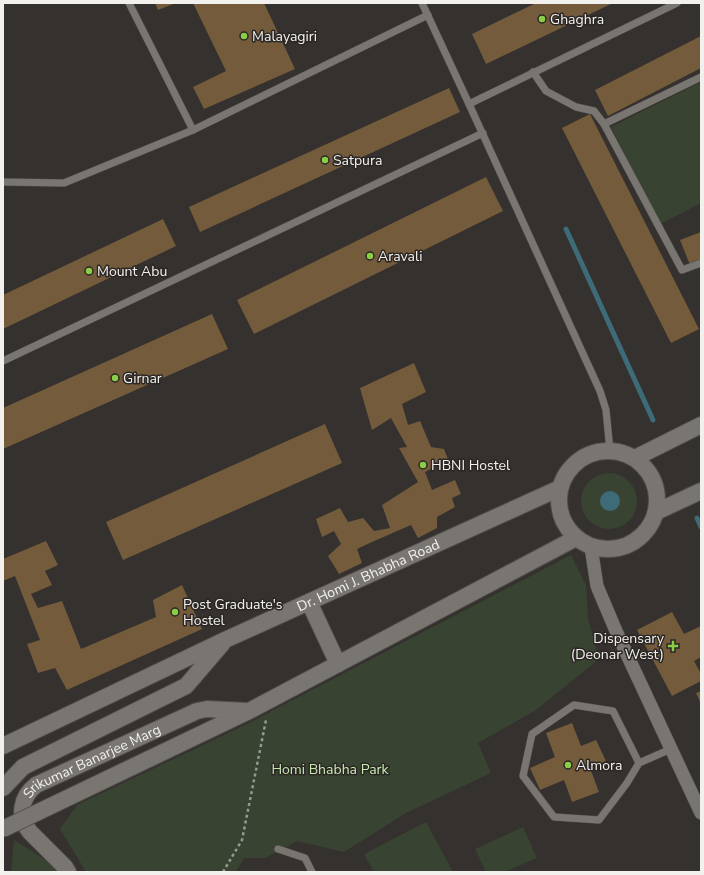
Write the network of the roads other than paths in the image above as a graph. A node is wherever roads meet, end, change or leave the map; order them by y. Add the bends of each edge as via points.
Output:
1 (129, 3) edge
2 (422, 3) edge
3 (677, 3) edge
4 (428, 15) junction
5 (534, 72) junction
6 (701, 77) edge
7 (469, 104) junction
8 (604, 124) junction
9 (193, 130) junction
10 (483, 133) junction
11 (3, 182) edge
12 (701, 263) edge
13 (3, 361) edge
14 (701, 425) edge
15 (610, 451) junction
16 (635, 458) junction
17 (560, 488) junction
18 (701, 491) edge
19 (656, 512) junction
20 (576, 538) junction
21 (591, 547) junction
22 (309, 602) junction
23 (225, 640) junction
24 (338, 664) junction
25 (249, 711) junction
26 (3, 746) edge
27 (671, 749) junction
28 (640, 763) junction
29 (3, 788) edge
30 (701, 813) edge
31 (3, 829) edge
32 (278, 849) dead end
33 (68, 872) edge
34 (312, 872) edge

1 - 9 lane
2 - 4 lane
3 - 5 lane
4 - 7 lane
4 - 9 lane
5 - 7 lane
5 - 8 lane via 546,91 576,107 594,111
6 - 8 lane
7 - 10 lane
8 - 12 lane via 682,270
9 - 11 lane via 64,183
10 - 13 lane
10 - 15 lane via 600,391 606,410
14 - 16 street
15 - 16 street
15 - 17 street via 593,453 578,460 567,473
16 - 19 street via 648,471 654,484
17 - 20 street via 559,506 565,524
17 - 22 street, Dr. Homi J. Bhabha Road
18 - 19 street
19 - 21 street via 650,527 639,539 625,547 609,550
20 - 21 street
20 - 24 street
21 - 27 street via 598,586
22 - 23 street, Dr. Homi J. Bhabha Road
22 - 24 street
23 - 26 street, Dr. Homi J. Bhabha Road
23 - 29 street, Srikumar Banarjee Marg via 186,686 22,766
24 - 25 street
25 - 31 street, bridge
25 - 33 street, Srikumar Banarjee Marg via 197,711 30,790 21,810 23,820 29,831
27 - 28 lane
27 - 30 street
28 - 28 lane via 599,820 554,817 523,776 532,734 574,705 613,711
32 - 34 lane via 305,858

